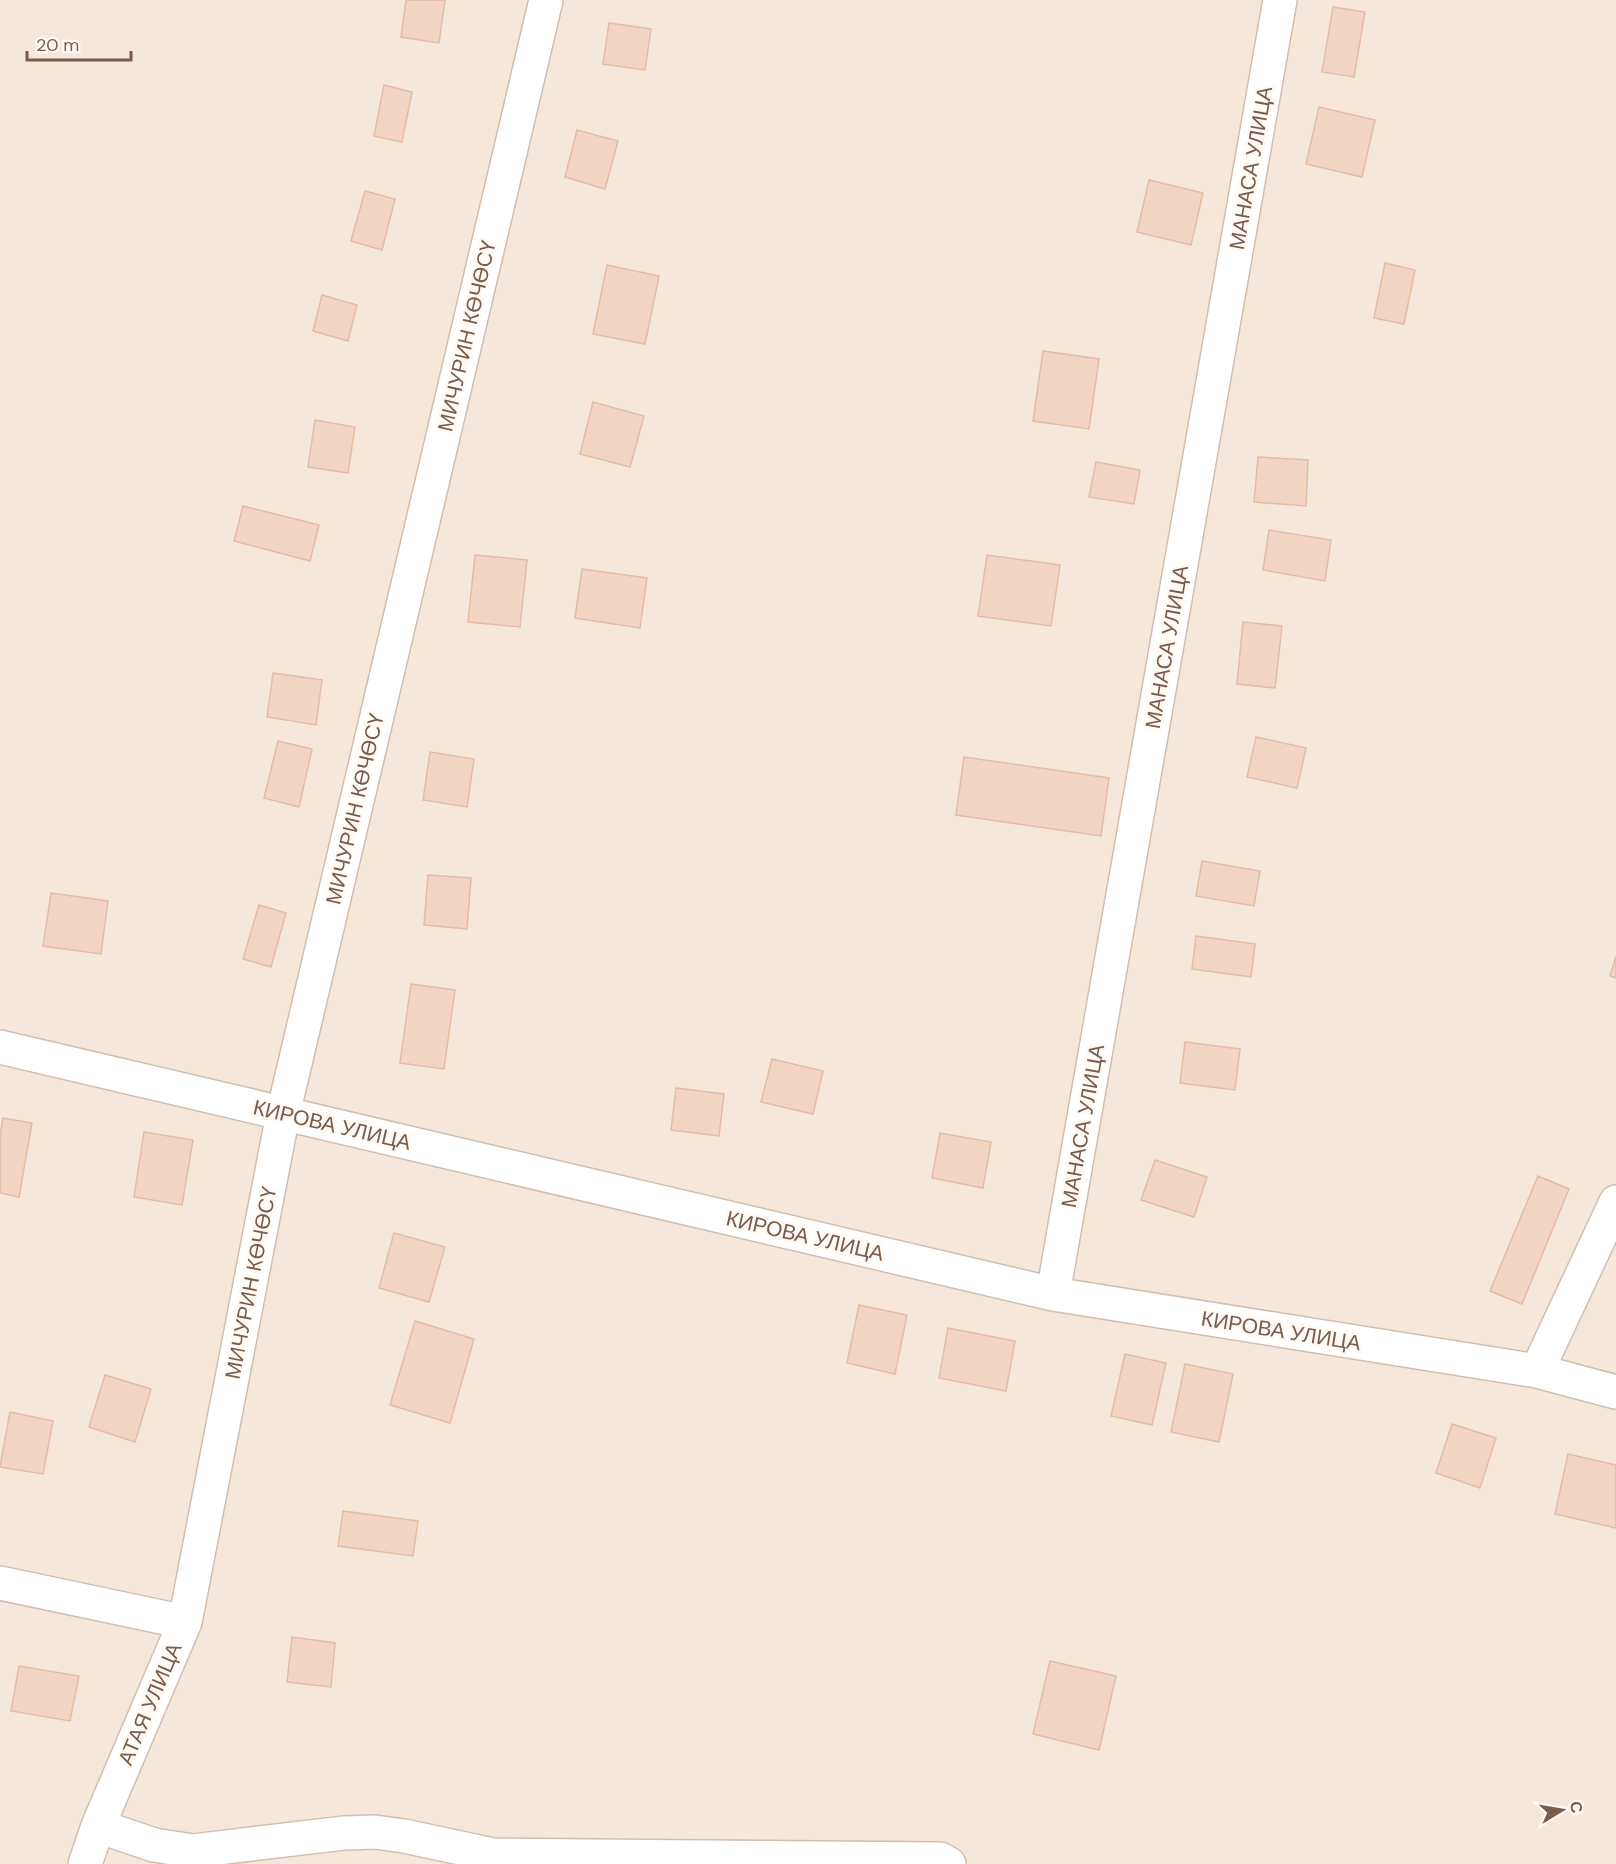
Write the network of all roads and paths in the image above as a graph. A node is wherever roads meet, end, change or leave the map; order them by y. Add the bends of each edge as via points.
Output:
1 (546, 0) edge
2 (1280, 0) edge
3 (0, 1047) edge
4 (284, 1114) junction
5 (1616, 1202) edge
6 (1053, 1294) junction
7 (1537, 1371) junction
8 (1616, 1392) edge
9 (0, 1583) edge
10 (185, 1622) junction
11 (98, 1826) junction
12 (492, 1859) edge
13 (86, 1864) edge
14 (949, 1864) edge

1 - 4 street, МИЧУРИН КӨЧӨСҮ
2 - 6 street, МАНАСА УЛИЦА
3 - 4 street, КИРОВА УЛИЦА
4 - 6 street, КИРОВА УЛИЦА
4 - 10 street, МИЧУРИН КӨЧӨСҮ
5 - 7 street
6 - 7 street, КИРОВА УЛИЦА
7 - 8 street, КИРОВА УЛИЦА
9 - 10 street, АТАЯ УЛИЦА
10 - 11 street, АТАЯ УЛИЦА
11 - 12 street via 154,1845 193,1851 375,1832
11 - 13 street, АТАЯ УЛИЦА
12 - 14 street via 940,1860

